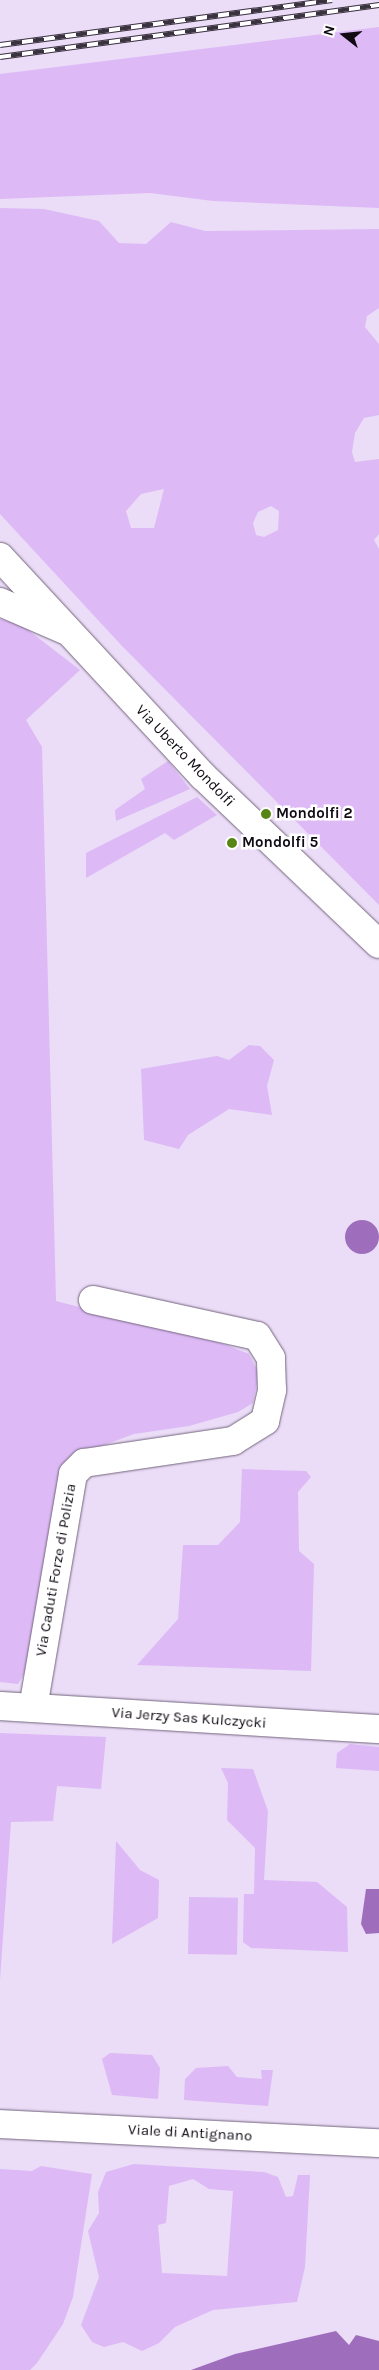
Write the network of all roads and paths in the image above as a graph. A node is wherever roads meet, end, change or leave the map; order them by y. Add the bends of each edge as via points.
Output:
1 (0, 558) edge
2 (0, 602) edge
3 (69, 632) junction
4 (379, 944) edge
5 (94, 1300) dead end
6 (0, 1706) edge
7 (32, 1708) junction
8 (379, 1729) edge
9 (0, 2124) edge
10 (379, 2143) edge

1 - 3 street, Via Uberto Mondolfi
2 - 3 street
3 - 4 street, Via Uberto Mondolfi via 203,776
5 - 7 street, Via Caduti Forze di Polizia via 257,1336 271,1358 272,1390 265,1421 233,1441 84,1463 73,1474
6 - 7 street, Via Jerzy Sas Kulczycki
7 - 8 street, Via Jerzy Sas Kulczycki
9 - 10 street, Viale di Antignano

